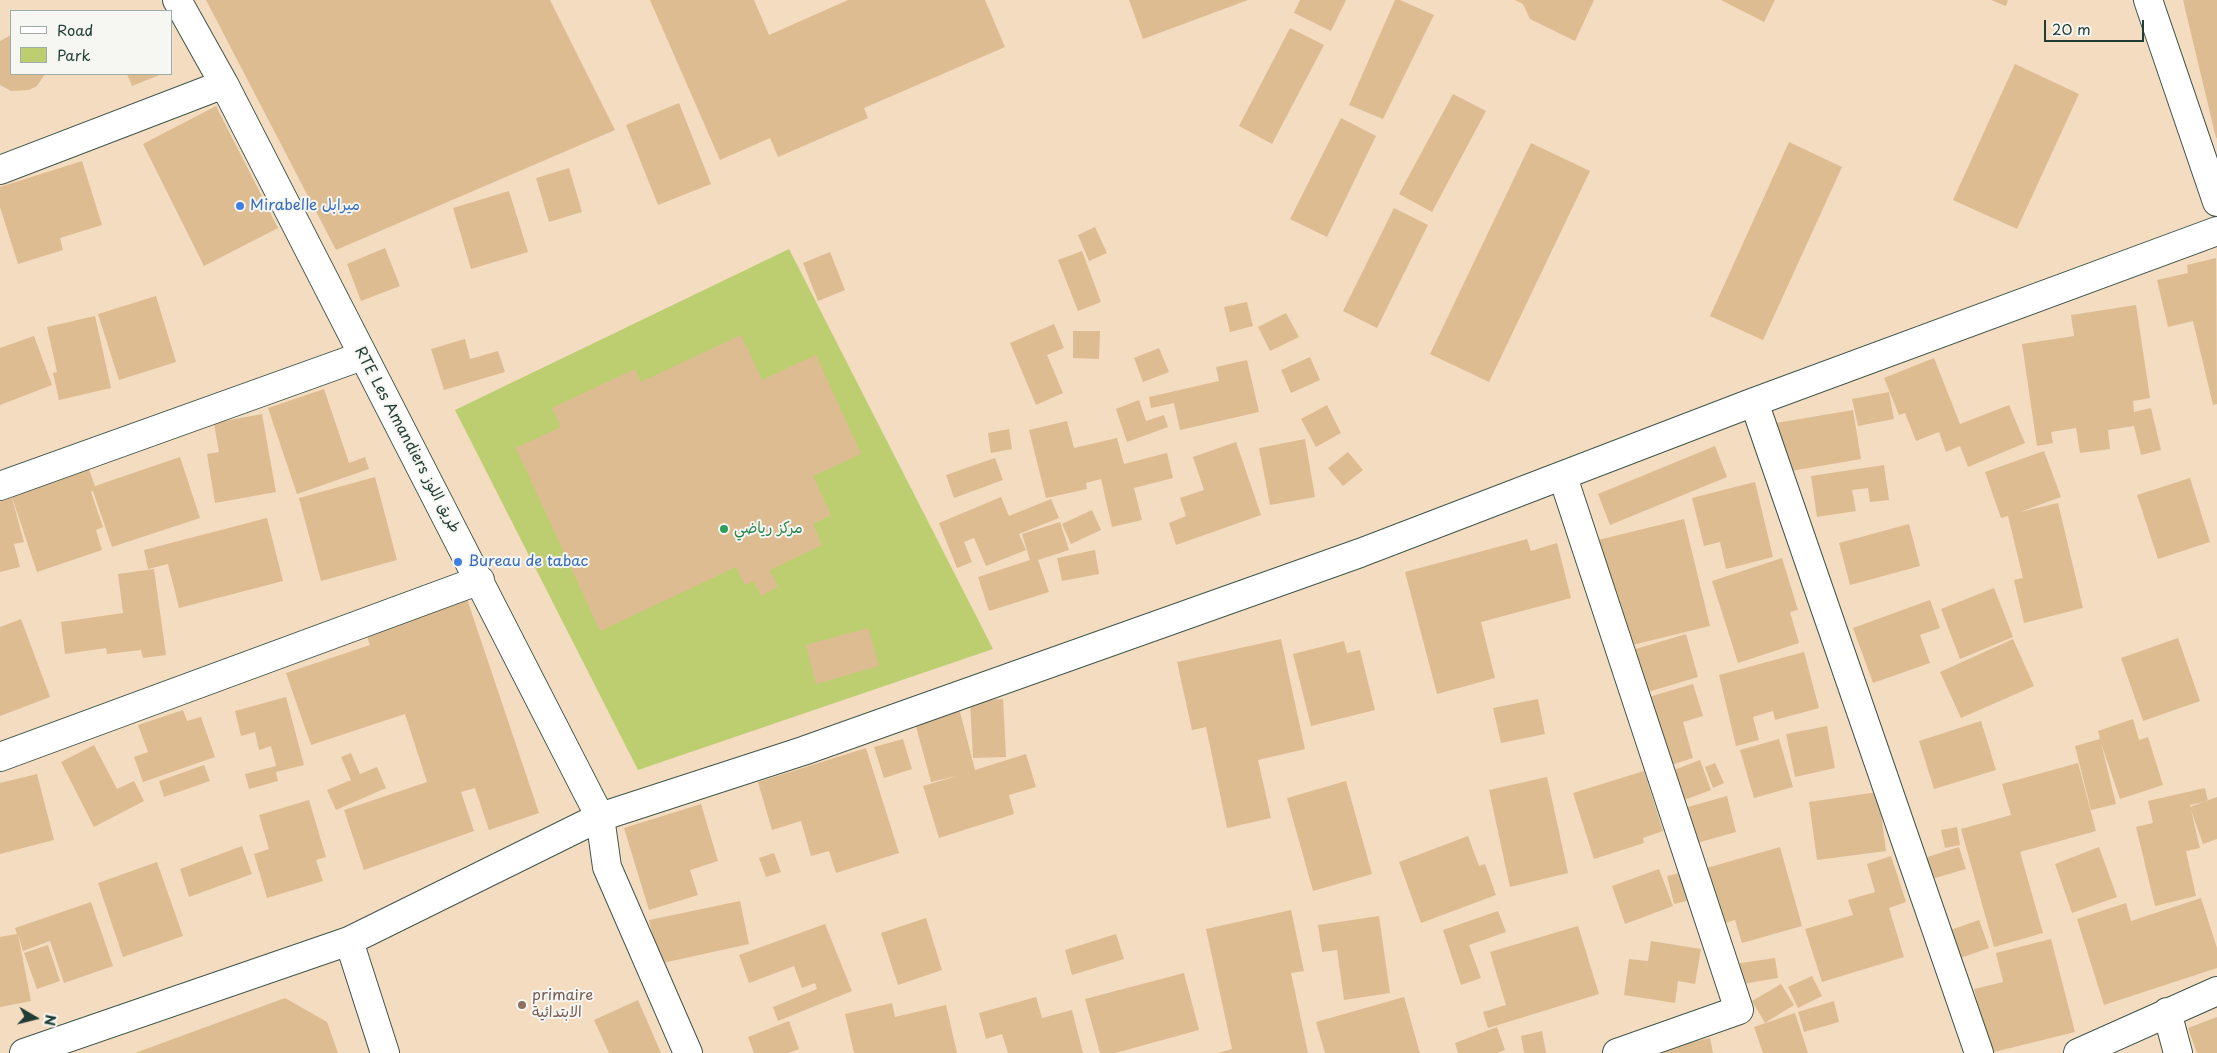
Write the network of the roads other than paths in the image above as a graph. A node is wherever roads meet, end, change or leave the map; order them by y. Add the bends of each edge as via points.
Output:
1 (177, 0) edge
2 (2148, 0) edge
3 (224, 84) junction
4 (0, 170) edge
5 (2217, 202) edge
6 (2217, 231) edge
7 (362, 356) junction
8 (1754, 402) junction
9 (1563, 477) junction
10 (0, 486) edge
11 (480, 580) junction
12 (0, 757) edge
13 (600, 817) junction
14 (349, 941) junction
15 (2217, 991) edge
16 (2167, 1012) junction
17 (24, 1053) edge
18 (385, 1053) edge
19 (688, 1053) edge
20 (1617, 1053) edge
21 (1979, 1053) edge
22 (2078, 1053) edge
23 (2178, 1053) edge

1 - 3 street, RTE Les Amandiers طريق اللوز
2 - 5 street
3 - 4 street
3 - 7 street, RTE Les Amandiers طريق اللوز
6 - 8 street
7 - 10 street
7 - 11 street, RTE Les Amandiers طريق اللوز
8 - 9 street
8 - 21 street
9 - 13 street via 812,748
9 - 20 street via 1740,1010
11 - 12 street
11 - 13 street, RTE Les Amandiers طريق اللوز
13 - 14 street
13 - 19 street, RTE Les Amandiers طريق اللوز via 607,867
14 - 17 street
14 - 18 street
15 - 16 street
16 - 22 street
16 - 23 street

